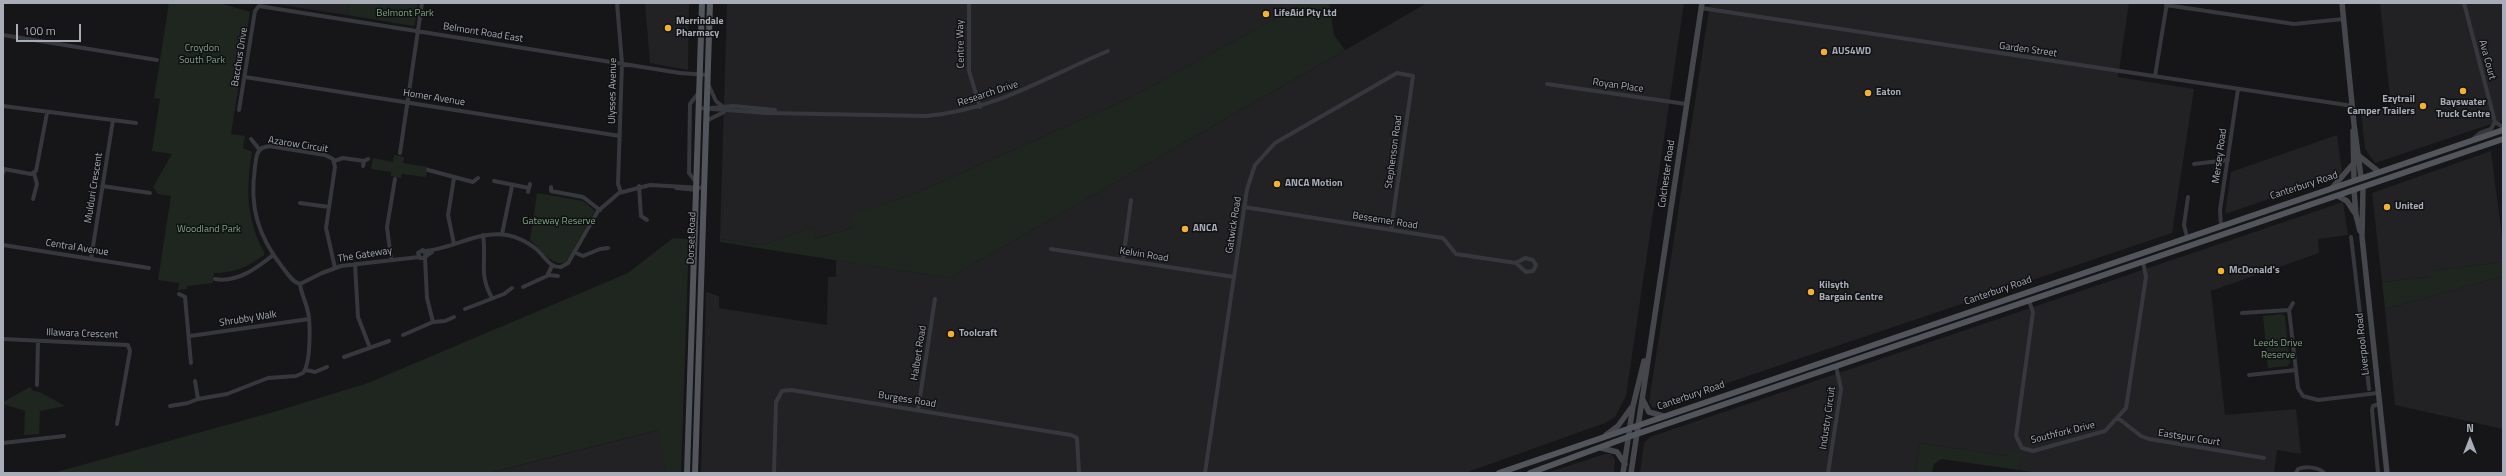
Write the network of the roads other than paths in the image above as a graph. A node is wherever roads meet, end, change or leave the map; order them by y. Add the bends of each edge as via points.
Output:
1 (422, 3) edge
2 (618, 3) edge
3 (702, 3) edge
4 (710, 3) edge
5 (969, 3) edge
6 (2342, 3) edge
7 (2464, 3) edge
8 (2166, 4) edge
9 (1702, 6) edge
10 (257, 7) joint
11 (2344, 19) junction
12 (419, 31) junction
13 (3, 35) edge
14 (1108, 51) dead end
15 (158, 60) dead end
16 (622, 64) junction
17 (699, 74) junction
18 (707, 75) junction
19 (1413, 76) joint
20 (2155, 76) junction
21 (245, 77) junction
22 (707, 84) junction
23 (1547, 84) dead end
24 (2238, 89) junction
25 (699, 92) junction
26 (408, 102) junction
27 (1686, 104) junction
28 (3, 106) edge
29 (722, 106) junction
30 (2353, 106) junction
31 (980, 107) junction
32 (699, 108) junction
33 (706, 108) junction
34 (239, 110) dead end
35 (730, 111) junction
36 (792, 112) junction
37 (47, 113) junction
38 (113, 120) junction
39 (706, 120) junction
40 (2495, 122) junction
41 (136, 123) dead end
42 (2354, 124) junction
43 (2503, 128) edge
44 (620, 136) junction
45 (251, 139) dead end
46 (2503, 139) edge
47 (2472, 140) junction
48 (259, 150) junction
49 (400, 153) dead end
50 (2359, 156) junction
51 (2228, 160) junction
52 (334, 161) junction
53 (2194, 164) dead end
54 (2352, 164) junction
55 (363, 166) dead end
56 (3, 170) edge
57 (428, 170) dead end
58 (2379, 172) junction
59 (34, 173) junction
60 (2361, 177) junction
61 (454, 178) junction
62 (478, 178) dead end
63 (395, 179) dead end
64 (2354, 180) junction
65 (494, 181) dead end
66 (102, 186) junction
67 (512, 186) junction
68 (639, 186) junction
69 (551, 187) dead end
70 (696, 187) junction
71 (529, 188) dead end
72 (704, 188) junction
73 (2332, 188) junction
74 (2362, 188) junction
75 (2354, 190) junction
76 (623, 192) junction
77 (150, 193) dead end
78 (2338, 196) junction
79 (2188, 197) dead end
80 (33, 199) dead end
81 (1131, 200) dead end
82 (300, 203) dead end
83 (329, 207) junction
84 (1244, 208) junction
85 (600, 210) junction
86 (2356, 215) junction
87 (646, 220) dead end
88 (2221, 226) junction
89 (1391, 230) junction
90 (502, 234) junction
91 (2226, 234) junction
92 (483, 235) junction
93 (2187, 237) junction
94 (2351, 237) dead end
95 (2362, 237) junction
96 (454, 244) junction
97 (3, 245) edge
98 (608, 248) dead end
99 (1051, 249) dead end
100 (574, 252) junction
101 (2141, 253) junction
102 (273, 255) junction
103 (423, 256) junction
104 (91, 259) junction
105 (391, 259) junction
106 (1122, 260) junction
107 (2143, 262) junction
108 (1516, 263) junction
109 (355, 264) junction
110 (552, 266) junction
111 (149, 268) dead end
112 (335, 268) junction
113 (548, 275) junction
114 (558, 276) dead end
115 (1234, 277) junction
116 (215, 279) dead end
117 (2367, 282) junction
118 (2357, 283) junction
119 (300, 284) junction
120 (523, 287) dead end
121 (512, 288) dead end
122 (179, 294) dead end
123 (492, 298) junction
124 (935, 299) dead end
125 (2029, 301) junction
126 (2293, 303) dead end
127 (1979, 308) junction
128 (465, 309) dead end
129 (2289, 310) junction
130 (2242, 313) dead end
131 (454, 317) dead end
132 (1982, 317) junction
133 (309, 319) junction
134 (433, 322) junction
135 (403, 334) dead end
136 (190, 336) junction
137 (3, 339) edge
138 (2373, 340) junction
139 (38, 341) junction
140 (389, 341) dead end
141 (2364, 342) junction
142 (1649, 347) junction
143 (370, 348) junction
144 (344, 357) dead end
145 (192, 363) dead end
146 (1836, 366) junction
147 (327, 367) dead end
148 (306, 370) junction
149 (2296, 370) junction
150 (2249, 375) dead end
151 (195, 381) dead end
152 (37, 385) dead end
153 (2369, 389) dead end
154 (2378, 393) junction
155 (1642, 397) junction
156 (198, 399) junction
157 (2379, 404) junction
158 (170, 406) dead end
159 (1633, 406) junction
160 (918, 410) junction
161 (1663, 416) junction
162 (2118, 418) junction
163 (117, 424) dead end
164 (1638, 424) junction
165 (1630, 428) junction
166 (1637, 434) junction
167 (64, 436) dead end
168 (1603, 436) junction
169 (1628, 437) junction
170 (2383, 437) junction
171 (2374, 438) junction
172 (3, 443) edge
173 (1597, 448) junction
174 (1542, 457) junction
175 (2264, 458) dead end
176 (1535, 460) junction
177 (1625, 464) junction
178 (1546, 467) junction
179 (1539, 470) junction
180 (687, 473) edge
181 (695, 473) edge
182 (774, 473) edge
183 (1079, 473) edge
184 (1205, 473) edge
185 (1499, 473) edge
186 (1530, 473) edge
187 (1624, 473) edge
188 (1631, 473) edge
189 (1828, 473) edge
190 (2296, 473) edge
191 (2324, 473) edge
192 (2378, 473) edge
193 (2387, 473) edge

1 - 12 street
2 - 16 street, Ulysses Avenue
3 - 17 main road, Dorset Road
4 - 18 main road, Dorset Road
5 - 31 street, Centre Way via 969,71
6 - 11 main road, Liverpool Road
7 - 40 street, Ava Court
8 - 11 street via 2294,24
8 - 20 street
9 - 20 street, Garden Street
9 - 27 main road, Colchester Road
10 - 12 street, Belmont Road East
10 - 21 street, Bacchus Drive
11 - 30 main road, Liverpool Road
12 - 16 street, Belmont Road East
12 - 26 street
13 - 15 street
14 - 31 street, Research Drive via 1030,89
16 - 17 street, Belmont Road East
16 - 44 street, Ulysses Avenue
17 - 18 street, Belmont Road East
17 - 25 main road, Dorset Road
18 - 22 main road, Dorset Road
19 - 84 street, Gatwick Road via 1397,73 1384,79 1275,143 1255,165 1249,180
19 - 89 street, Stephenson Road
20 - 24 street, Garden Street
21 - 26 street, Homer Avenue
21 - 34 street, Bacchus Drive
22 - 29 street via 716,101
22 - 33 main road, Dorset Road
23 - 27 street, Royan Place
24 - 30 street, Garden Street
24 - 51 street, Mersey Road
25 - 32 main road, Dorset Road
25 - 70 street via 690,104 689,173
26 - 44 street, Homer Avenue
26 - 49 street
27 - 142 main road, Colchester Road
28 - 37 street
29 - 33 street, Research Drive
29 - 36 street, Research Drive
30 - 42 main road, Liverpool Road
31 - 36 street, Research Drive via 926,116
32 - 33 street, Research Drive
32 - 70 main road, Dorset Road
33 - 35 street, Research Drive
33 - 39 main road, Dorset Road
35 - 36 street, Research Drive
35 - 39 street via 718,113
37 - 38 street
37 - 59 street via 38,167
38 - 41 street
38 - 66 street, Mulduri Crescent
39 - 72 main road, Dorset Road
40 - 43 street
40 - 47 street via 2491,129 2480,133
42 - 50 main road, Liverpool Road
42 - 54 main road, Liverpool Road
43 - 47 main road, Canterbury Road
44 - 76 street, Ulysses Avenue via 619,180
45 - 48 street, Azarow Circuit
46 - 74 main road, Canterbury Road
47 - 58 main road, Canterbury Road
48 - 52 street, Azarow Circuit via 269,146 329,156
48 - 102 street, Azarow Circuit via 253,178 252,202 260,231
50 - 58 main road
50 - 60 main road, Liverpool Road
51 - 53 street
51 - 88 street, Mersey Road via 2220,210
52 - 55 street, Azarow Circuit via 343,158 366,160
52 - 83 street, Azarow Circuit
54 - 64 main road, Liverpool Road
54 - 73 main road
56 - 59 street
57 - 61 street
58 - 60 main road, Canterbury Road
59 - 80 street via 37,184
60 - 64 main road, Canterbury Road
60 - 74 main road, Liverpool Road
61 - 62 street via 473,182
61 - 96 street via 448,215
63 - 105 street via 387,227
64 - 73 main road, Canterbury Road
64 - 75 main road, Liverpool Road
65 - 67 street
66 - 77 street
66 - 104 street, Mulduri Crescent
67 - 71 street
67 - 90 street
68 - 70 street via 672,187 682,190
68 - 76 street
68 - 87 street via 639,218
69 - 85 street via 551,191 582,197
70 - 72 street
70 - 180 main road, Dorset Road
72 - 181 main road, Dorset Road
73 - 88 main road, Canterbury Road
74 - 75 main road, Canterbury Road
74 - 95 main road, Liverpool Road
75 - 78 main road, Canterbury Road
75 - 86 main road, Liverpool Road
76 - 85 street
78 - 86 main road via 2350,205
78 - 91 main road, Canterbury Road
79 - 93 street via 2184,225
81 - 106 street
82 - 83 street
83 - 112 street, Azarow Circuit via 326,234
84 - 89 street, Bessemer Road
84 - 115 street, Gatwick Road
85 - 100 street
86 - 95 main road, Liverpool Road
88 - 91 main road
88 - 93 main road, Canterbury Road
89 - 108 street, Bessemer Road via 1443,238 1456,254
90 - 92 street
90 - 110 street via 530,244
91 - 107 main road, Canterbury Road
92 - 96 street
92 - 123 street via 483,276
93 - 101 main road, Canterbury Road
94 - 118 street, Liverpool Road
95 - 117 main road, Liverpool Road
96 - 103 street
97 - 104 street, Central Avenue
98 - 100 street via 600,248 584,256
99 - 106 street, Kelvin Road
100 - 110 street via 566,266
101 - 107 main road
101 - 127 main road, Canterbury Road
102 - 116 street via 247,274 228,279
102 - 119 street, Azarow Circuit via 292,279
103 - 105 street, The Gateway
103 - 134 street via 427,298
104 - 111 street, Central Avenue
105 - 109 street, The Gateway
106 - 115 street, Kelvin Road
107 - 125 main road, Canterbury Road
107 - 162 street, Southfork Drive via 2146,277 2126,408
108 - 108 street, Bessemer Road via 1525,258 1533,260 1536,265 1533,271 1526,272
109 - 112 street, The Gateway
109 - 143 street via 358,317
110 - 113 street
112 - 119 street, The Gateway
113 - 114 street
113 - 120 street
115 - 184 street, Gatwick Road
117 - 118 street
117 - 138 main road, Liverpool Road
118 - 141 street, Liverpool Road
119 - 133 street
121 - 123 street
122 - 136 street via 185,297
123 - 128 street
124 - 160 street, Halbert Road
125 - 132 main road, Canterbury Road
125 - 162 street, Southfork Drive via 2033,312 2016,429 2018,442 2022,448 2033,450 2105,431
126 - 129 street
127 - 132 main road
127 - 161 main road, Canterbury Road
129 - 130 street
129 - 149 street
131 - 134 street
132 - 146 main road, Canterbury Road
133 - 136 street, Shrubby Walk
133 - 148 street
134 - 135 street
136 - 145 street
137 - 139 street, Illawara Crescent
138 - 141 street
138 - 154 main road, Liverpool Road
139 - 152 street
139 - 163 street, Illawara Crescent via 128,345 130,351
140 - 143 street
141 - 153 street, Liverpool Road
142 - 155 main road, Colchester Road
142 - 159 main road, Colchester Road
143 - 144 street
146 - 166 main road, Canterbury Road
146 - 189 street, Industry Circuit via 1841,389
147 - 148 street via 315,372
148 - 156 street via 300,375 268,378 227,394
149 - 150 street
149 - 154 street via 2300,392 2311,400
151 - 156 street
154 - 157 main road, Liverpool Road
155 - 161 main road via 1649,412
155 - 164 main road, Colchester Road
156 - 158 street
157 - 170 main road, Liverpool Road
157 - 171 street, Liverpool Road via 2372,408
159 - 165 main road, Colchester Road
159 - 168 main road via 1618,426
160 - 182 street, Burgess Road via 791,390 782,391 776,402
160 - 183 street, Burgess Road via 1071,435 1077,438 1079,444
161 - 164 main road, Canterbury Road
162 - 175 street, Eastspur Court via 2141,436 2149,439
164 - 165 main road, Canterbury Road
164 - 166 main road, Colchester Road
165 - 168 main road, Canterbury Road
165 - 169 main road, Colchester Road
166 - 169 main road, Canterbury Road
166 - 188 main road, Colchester Road
167 - 172 street
168 - 174 main road, Canterbury Road
169 - 173 main road, Canterbury Road
169 - 177 main road, Colchester Road
170 - 171 street
170 - 193 main road, Liverpool Road
171 - 192 street, Liverpool Road
173 - 177 main road via 1613,450
173 - 178 main road, Canterbury Road
174 - 176 main road, Canterbury Road
174 - 178 main road
176 - 179 main road
176 - 185 main road, Canterbury Road
177 - 187 main road, Colchester Road
178 - 179 main road, Canterbury Road
179 - 186 main road, Canterbury Road
190 - 191 street via 2303,467

